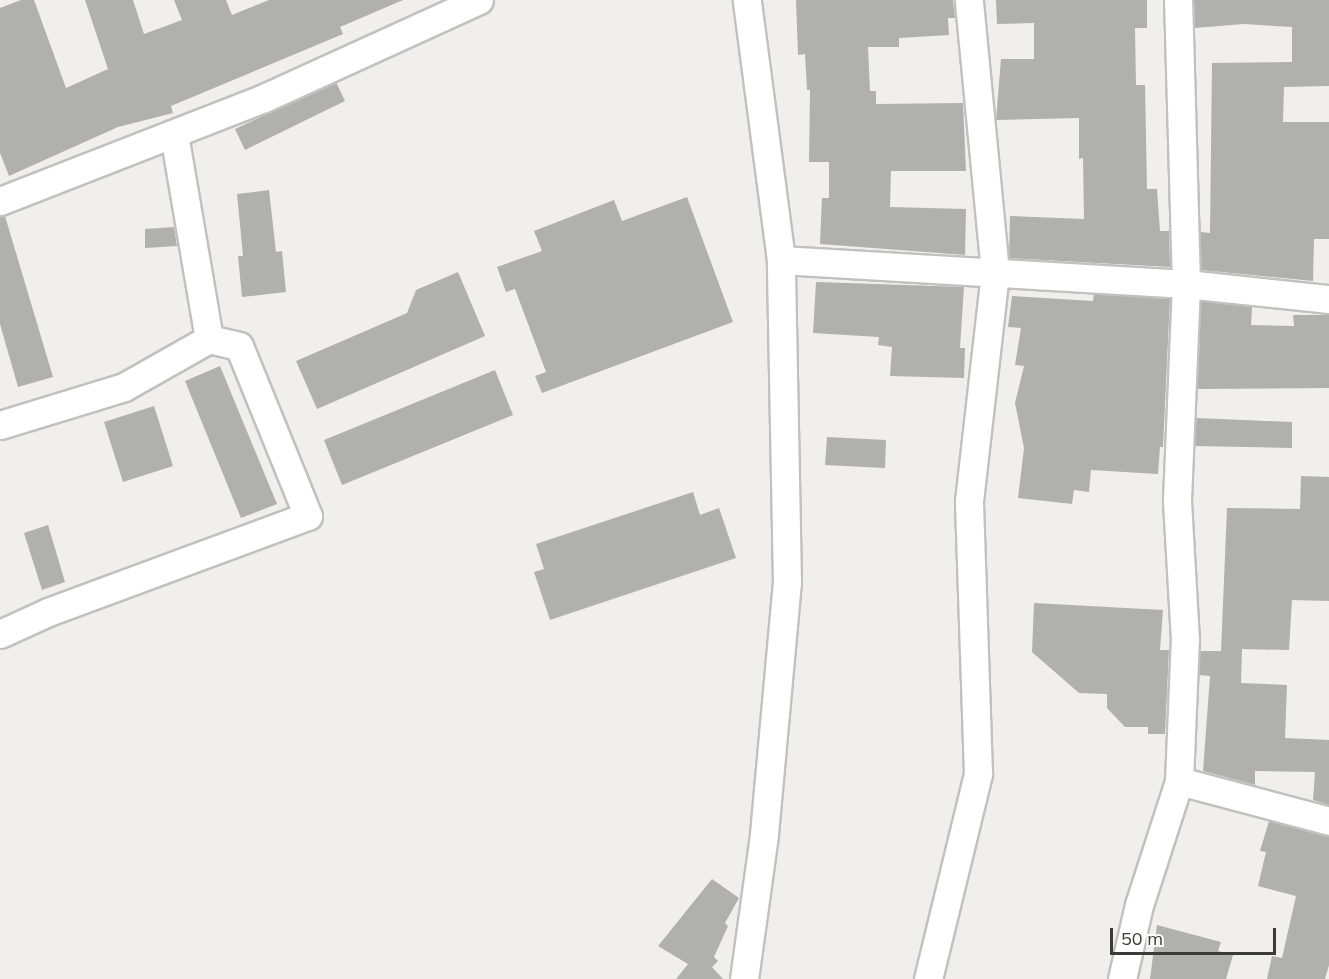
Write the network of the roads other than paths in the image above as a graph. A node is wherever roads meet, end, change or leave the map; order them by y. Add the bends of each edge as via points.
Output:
1 (479, 0) edge
2 (747, 0) edge
3 (969, 0) edge
4 (1178, 0) edge
5 (174, 135) junction
6 (0, 201) edge
7 (781, 260) junction
8 (995, 272) junction
9 (1186, 284) junction
10 (1329, 299) edge
11 (209, 339) junction
12 (0, 425) edge
13 (0, 634) edge
14 (1179, 781) junction
15 (1329, 821) edge
16 (744, 979) edge
17 (928, 979) edge
18 (1122, 979) edge

1 - 5 street
2 - 7 street
3 - 8 street
4 - 9 street
5 - 6 street
5 - 11 street
7 - 8 street
7 - 16 street via 787,582 764,834
8 - 9 street
8 - 17 street via 969,501 978,774
9 - 10 street
9 - 14 street via 1177,500 1185,640
11 - 12 street via 124,387
11 - 13 street via 239,346 308,516 48,612
14 - 15 street
14 - 18 street via 1140,905

